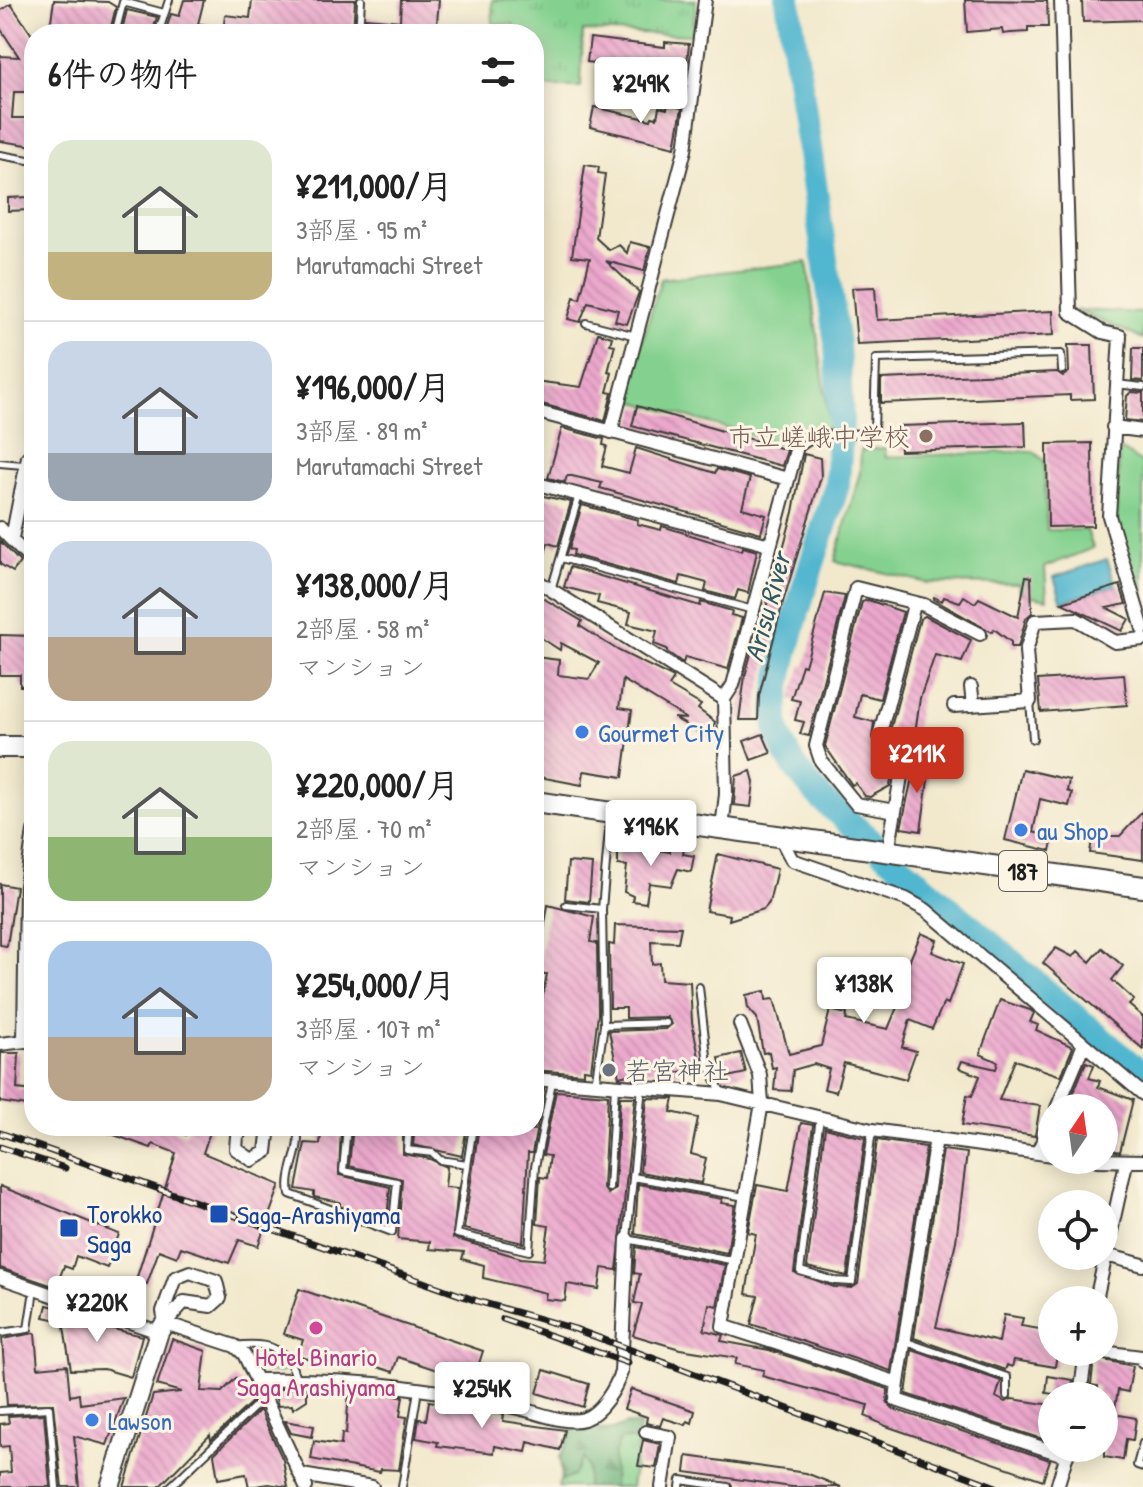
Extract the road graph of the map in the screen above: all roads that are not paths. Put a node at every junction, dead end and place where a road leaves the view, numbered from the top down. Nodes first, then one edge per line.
1 (169, 0) edge
2 (361, 0) edge
3 (705, 0) edge
4 (1061, 0) edge
5 (164, 13) junction
6 (118, 24) edge
7 (161, 24) edge
8 (360, 24) edge
9 (0, 155) edge
10 (24, 159) edge
11 (586, 323) dead end
12 (636, 336) junction
13 (1062, 370) dead end
14 (1116, 384) junction
15 (1143, 387) edge
16 (544, 414) edge
17 (1113, 427) junction
18 (1143, 431) edge
19 (611, 432) junction
20 (796, 450) joint
21 (0, 463) edge
22 (24, 463) edge
23 (788, 479) junction
24 (24, 485) edge
25 (544, 486) edge
26 (579, 495) junction
27 (0, 528) edge
28 (12, 538) junction
29 (770, 545) junction
30 (24, 553) edge
31 (561, 558) junction
32 (544, 585) edge
33 (551, 590) junction
34 (914, 605) junction
35 (753, 610) junction
36 (1142, 623) edge
37 (980, 634) dead end
38 (1143, 639) edge
39 (971, 687) dead end
40 (724, 699) junction
41 (1030, 701) junction
42 (973, 705) junction
43 (954, 706) dead end
44 (1033, 739) dead end
45 (0, 747) edge
46 (24, 747) edge
47 (544, 803) edge
48 (611, 811) junction
49 (895, 811) junction
50 (722, 828) junction
51 (779, 835) junction
52 (894, 849) junction
53 (1143, 887) edge
54 (566, 905) dead end
55 (602, 909) junction
56 (24, 920) edge
57 (699, 987) dead end
58 (666, 1023) dead end
59 (740, 1024) dead end
60 (604, 1025) junction
61 (17, 1040) edge
62 (1084, 1044) junction
63 (544, 1081) edge
64 (552, 1082) junction
65 (595, 1085) junction
66 (615, 1086) junction
67 (642, 1087) junction
68 (721, 1094) junction
69 (1063, 1094) edge
70 (1143, 1094) edge
71 (762, 1103) junction
72 (820, 1117) junction
73 (544, 1122) edge
74 (872, 1130) junction
75 (237, 1136) edge
76 (268, 1136) edge
77 (299, 1136) edge
78 (346, 1136) edge
79 (408, 1136) edge
80 (471, 1136) edge
81 (541, 1136) edge
82 (936, 1138) junction
83 (1038, 1152) edge
84 (1143, 1161) edge
85 (1118, 1162) edge
86 (1126, 1163) junction
87 (467, 1164) junction
88 (633, 1177) junction
89 (609, 1188) dead end
90 (745, 1197) junction
91 (1118, 1200) edge
92 (627, 1239) junction
93 (1118, 1258) edge
94 (735, 1261) junction
95 (1143, 1265) edge
96 (0, 1277) edge
97 (33, 1297) dead end
98 (162, 1327) junction
99 (0, 1333) edge
100 (904, 1341) junction
101 (235, 1346) junction
102 (1118, 1354) edge
103 (1142, 1357) edge
104 (296, 1379) junction
105 (256, 1380) junction
106 (898, 1383) junction
107 (418, 1390) junction
108 (1007, 1396) dead end
109 (265, 1397) junction
110 (0, 1409) edge
111 (646, 1432) dead end
112 (1038, 1443) edge
113 (1143, 1443) edge
114 (1065, 1462) edge
115 (1143, 1467) edge
116 (304, 1481) edge
117 (56, 1487) edge
118 (110, 1487) edge
119 (170, 1487) edge
120 (372, 1487) edge
121 (402, 1487) edge
122 (662, 1487) edge
123 (680, 1487) edge
124 (728, 1487) edge
125 (1057, 1487) edge

1 - 5 lane
2 - 8 lane
3 - 12 street
4 - 14 street
5 - 6 lane
5 - 7 lane
9 - 10 lane
11 - 12 lane
12 - 19 street
13 - 20 lane
14 - 15 lane
14 - 17 street
16 - 19 street
17 - 18 street
17 - 36 street
19 - 23 street
20 - 23 street
21 - 22 lane
23 - 29 street
24 - 28 street
25 - 26 street
26 - 29 street
26 - 31 lane
27 - 28 street
28 - 30 street
29 - 35 street
31 - 33 lane
31 - 35 lane
32 - 33 street
33 - 40 street
34 - 37 street
34 - 49 street
34 - 49 street
35 - 40 street
38 - 41 street
39 - 42 street
40 - 50 street
41 - 42 street
41 - 44 lane
42 - 43 street
45 - 46 main road
47 - 48 main road, 187
48 - 50 main road, 187
48 - 55 lane
49 - 52 street
50 - 51 main road, 187
51 - 52 main road, 187
51 - 62 street
52 - 53 main road, 187
54 - 55 lane
55 - 60 lane
56 - 61 street
57 - 68 lane
58 - 60 lane
59 - 71 street
60 - 65 lane
62 - 69 street
62 - 70 street
63 - 64 street
64 - 65 street
64 - 73 lane
65 - 66 street
66 - 67 street
66 - 89 lane
67 - 68 street
67 - 88 lane
68 - 71 street
71 - 72 street
71 - 90 street
72 - 74 street
72 - 74 lane
74 - 82 street
75 - 76 street
77 - 78 lane
79 - 87 lane
80 - 87 lane
81 - 87 lane
82 - 83 street
82 - 100 street
84 - 86 street
85 - 86 street
86 - 91 street
88 - 90 lane
88 - 92 lane
90 - 94 street
92 - 94 lane
92 - 107 street
93 - 95 street
94 - 106 street
96 - 98 street
97 - 99 lane
98 - 98 street
98 - 101 street
98 - 118 main road
100 - 106 street
100 - 108 lane
101 - 104 lane
101 - 105 street
102 - 103 street
104 - 105 street
104 - 107 street
105 - 109 street
106 - 112 street
107 - 121 lane
109 - 116 street
109 - 119 lane
110 - 117 lane
111 - 122 street
113 - 115 lane
114 - 125 street
116 - 120 street
123 - 124 lane

